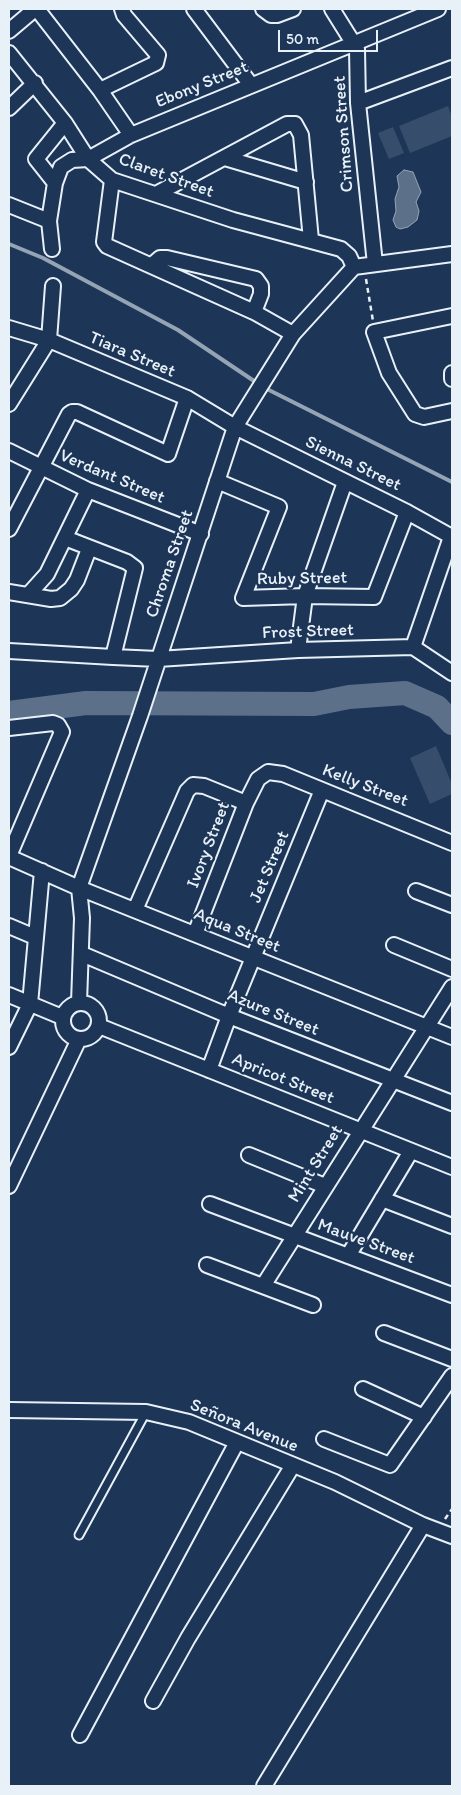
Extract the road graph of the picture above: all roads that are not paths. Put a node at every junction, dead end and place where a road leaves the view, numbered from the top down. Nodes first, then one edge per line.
1 (36, 9) edge
2 (122, 9) edge
3 (194, 9) edge
4 (263, 9) edge
5 (293, 9) edge
6 (332, 9) edge
7 (438, 9) edge
8 (9, 32) edge
9 (354, 44) junction
10 (9, 53) edge
11 (452, 68) edge
12 (35, 83) junction
13 (251, 85) junction
14 (100, 90) junction
15 (358, 103) junction
16 (9, 108) edge
17 (65, 123) junction
18 (131, 135) junction
19 (225, 158) junction
20 (88, 159) junction
21 (112, 180) junction
22 (306, 182) junction
23 (55, 183) junction
24 (158, 193) junction
25 (9, 205) edge
26 (49, 221) junction
27 (311, 240) junction
28 (52, 249) dead end
29 (452, 254) edge
30 (152, 265) junction
31 (364, 265) junction
32 (53, 286) dead end
33 (254, 312) junction
34 (452, 316) edge
35 (9, 328) edge
36 (293, 334) junction
37 (49, 340) junction
38 (452, 373) edge
39 (452, 379) edge
40 (10, 398) edge
41 (187, 398) junction
42 (452, 412) edge
43 (235, 427) junction
44 (9, 451) edge
45 (41, 467) junction
46 (217, 481) junction
47 (345, 482) junction
48 (88, 490) junction
49 (407, 512) junction
50 (9, 529) edge
51 (201, 534) junction
52 (452, 537) edge
53 (65, 538) junction
54 (89, 549) junction
55 (9, 592) edge
56 (29, 594) junction
57 (305, 596) junction
58 (413, 647) junction
59 (298, 650) junction
60 (9, 651) edge
61 (113, 657) junction
62 (158, 658) junction
63 (452, 673) edge
64 (9, 728) edge
65 (263, 774) joint
66 (322, 790) junction
67 (246, 803) junction
68 (452, 843) edge
69 (9, 856) edge
70 (42, 871) junction
71 (79, 888) junction
72 (416, 891) dead end
73 (452, 905) edge
74 (135, 910) junction
75 (9, 926) edge
76 (194, 934) junction
77 (35, 937) junction
78 (394, 945) dead end
79 (82, 954) junction
80 (252, 958) junction
81 (452, 969) edge
82 (452, 987) edge
83 (9, 995) edge
84 (79, 1002) junction
85 (30, 1004) junction
86 (229, 1016) junction
87 (62, 1017) junction
88 (99, 1026) junction
89 (427, 1027) junction
90 (452, 1037) edge
91 (79, 1039) junction
92 (9, 1047) edge
93 (209, 1070) junction
94 (392, 1080) junction
95 (452, 1103) edge
96 (360, 1130) junction
97 (411, 1151) junction
98 (250, 1155) dead end
99 (452, 1167) edge
100 (9, 1186) edge
101 (325, 1186) junction
102 (382, 1198) junction
103 (210, 1204) dead end
104 (452, 1226) edge
105 (294, 1236) junction
106 (348, 1256) junction
107 (207, 1265) dead end
108 (263, 1286) junction
109 (452, 1295) edge
110 (313, 1305) dead end
111 (384, 1333) dead end
112 (452, 1359) edge
113 (452, 1376) edge
114 (363, 1389) dead end
115 (146, 1412) junction
116 (11, 1414) edge
117 (424, 1417) junction
118 (324, 1439) dead end
119 (237, 1442) junction
120 (293, 1465) junction
121 (423, 1525) junction
122 (79, 1535) dead end
123 (452, 1536) edge
124 (153, 1701) dead end
125 (80, 1734) dead end
126 (264, 1786) edge

1 - 8 street
1 - 14 street
2 - 14 street
3 - 13 street
4 - 5 street
6 - 9 street, Crimson Street
7 - 9 street, Ebony Street
9 - 13 street, Ebony Street
9 - 15 street, Crimson Street
10 - 12 street, Claret Street
11 - 15 street
12 - 16 street
12 - 17 street, Claret Street
13 - 18 street, Ebony Street
14 - 18 street
15 - 31 street, Crimson Street
17 - 20 street, Claret Street
17 - 23 street
18 - 20 street, Ebony Street
19 - 22 street
19 - 22 street
19 - 24 street
20 - 21 street, Claret Street
20 - 23 street, Ebony Street
21 - 24 street, Claret Street
21 - 30 street
22 - 27 street
23 - 26 street, Ebony Street
24 - 27 street, Claret Street
25 - 26 street
26 - 28 street, Ebony Street
27 - 31 street, Claret Street
29 - 31 street
30 - 33 street
30 - 33 street
31 - 36 street, Chroma Street
32 - 37 street
33 - 36 street
34 - 42 street
35 - 37 street, Tiara Street
36 - 43 street, Chroma Street
37 - 40 street
37 - 41 street, Tiara Street
38 - 39 street
41 - 43 street, Tiara Street
41 - 45 street
43 - 46 street, Chroma Street
43 - 47 street, Sienna Street
44 - 45 street, Verdant Street
45 - 48 street, Verdant Street
45 - 50 street
46 - 51 street, Chroma Street
46 - 57 street, Ruby Street
47 - 49 street, Sienna Street
47 - 57 street
48 - 51 street, Verdant Street
48 - 53 street
49 - 52 street, Sienna Street
49 - 57 street, Ruby Street
51 - 62 street, Chroma Street
52 - 58 street
53 - 54 street
53 - 56 street
54 - 56 street
54 - 61 street
55 - 56 street
57 - 59 street
58 - 59 street, Frost Street
58 - 63 street
59 - 62 street, Frost Street
60 - 61 street, Frost Street
61 - 62 street, Frost Street
62 - 71 street, Chroma Street
64 - 69 street
65 - 66 street, Kelly Street
65 - 67 street, Ivory Street
66 - 68 street, Kelly Street
66 - 80 street, Jet Street
67 - 74 street
67 - 76 street, Ivory Street
69 - 70 street, Aqua Street
70 - 71 street, Aqua Street
70 - 77 street
71 - 74 street, Aqua Street
71 - 79 street, Chroma Street
72 - 73 street
74 - 76 street, Aqua Street
75 - 77 street
76 - 80 street, Aqua Street
77 - 85 street
78 - 81 street
79 - 84 street, Chroma Street
79 - 86 street, Azure Street
80 - 86 street, Jet Street
80 - 89 street, Aqua Street
82 - 89 street, Mint Street
83 - 85 street
84 - 87 street
84 - 88 street
85 - 87 street
85 - 92 street
86 - 93 street, Jet Street
86 - 94 street, Azure Street
87 - 91 street
88 - 91 street
88 - 93 street, Apricot Street
89 - 90 street, Aqua Street
89 - 94 street, Mint Street
91 - 100 street
93 - 96 street, Apricot Street
94 - 95 street, Azure Street
94 - 96 street, Mint Street
96 - 97 street, Apricot Street
96 - 101 street, Mint Street
97 - 99 street, Apricot Street
97 - 102 street
98 - 101 street
101 - 105 street, Mint Street
102 - 104 street
102 - 106 street
103 - 105 street, Mauve Street
105 - 106 street, Mauve Street
105 - 108 street, Mint Street
106 - 109 street, Mauve Street
107 - 108 street
108 - 110 street
111 - 112 street
113 - 117 street
114 - 117 street
115 - 116 street, Señora Avenue
115 - 119 street, Señora Avenue
115 - 122 lane
117 - 118 street
119 - 120 street, Señora Avenue
119 - 125 street
120 - 121 street, Señora Avenue
120 - 124 street
121 - 123 street, Señora Avenue
121 - 126 street

